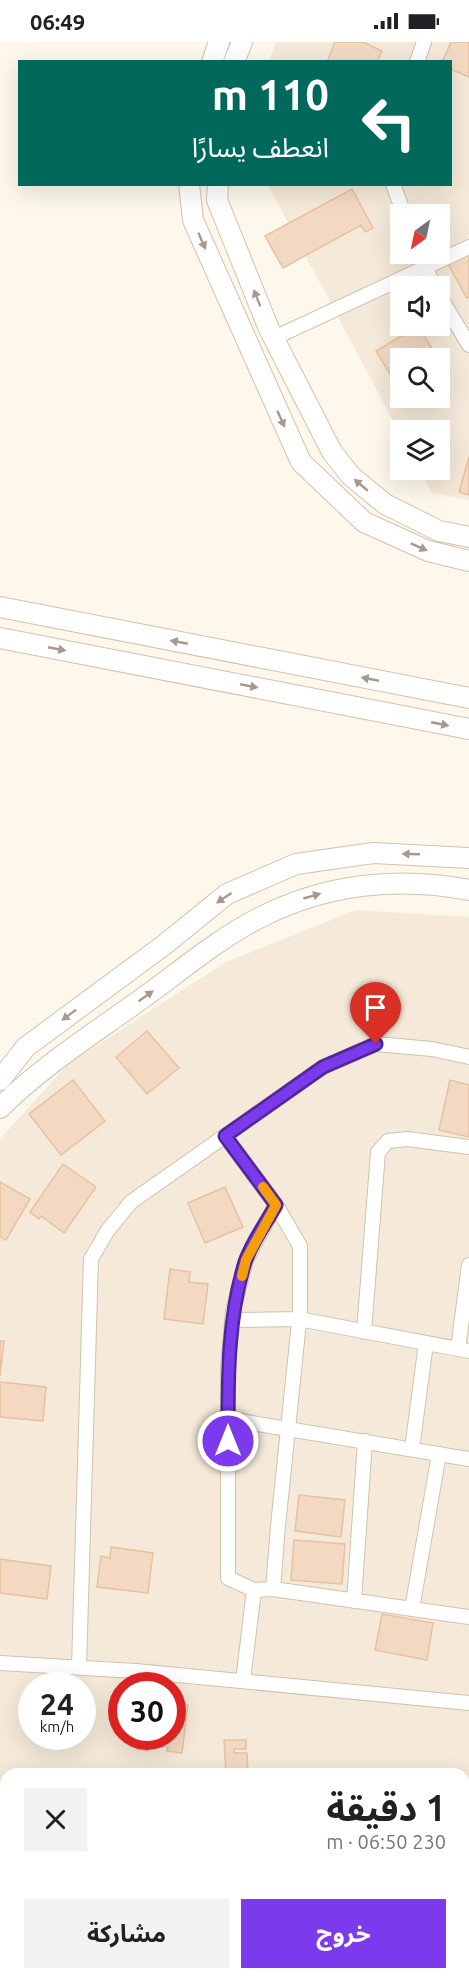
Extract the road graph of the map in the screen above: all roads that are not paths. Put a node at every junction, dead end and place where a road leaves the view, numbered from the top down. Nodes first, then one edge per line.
1 (219, 42) edge
2 (242, 42) edge
3 (424, 42) edge
4 (213, 60) edge
5 (235, 60) edge
6 (418, 60) edge
7 (189, 186) edge
8 (218, 186) edge
9 (394, 186) edge
10 (400, 204) edge
11 (469, 247) edge
12 (423, 264) edge
13 (424, 268) junction
14 (428, 276) edge
15 (450, 314) edge
16 (274, 338) junction
17 (469, 345) edge
18 (469, 537) edge
19 (469, 561) edge
20 (0, 608) edge
21 (0, 638) edge
22 (469, 698) edge
23 (469, 729) edge
24 (469, 858) edge
25 (469, 890) edge
26 (469, 1057) edge
27 (0, 1080) edge
28 (0, 1108) edge
29 (225, 1136) junction
30 (469, 1147) edge
31 (276, 1205) junction
32 (469, 1265) edge
33 (299, 1319) junction
34 (232, 1320) junction
35 (364, 1332) junction
36 (426, 1343) junction
37 (463, 1350) edge
38 (228, 1419) junction
39 (288, 1429) junction
40 (365, 1442) junction
41 (412, 1449) junction
42 (439, 1454) junction
43 (469, 1459) edge
44 (273, 1589) junction
45 (254, 1590) junction
46 (354, 1601) junction
47 (412, 1609) junction
48 (469, 1617) edge
49 (0, 1663) edge
50 (79, 1667) junction
51 (243, 1681) junction
52 (469, 1703) edge

1 - 4 street
2 - 5 street
3 - 6 street
7 -> 19 street
16 -> 8 street
9 - 10 street
11 - 13 street
12 - 13 street
13 - 14 street
13 - 16 street
15 - 17 street
18 -> 16 street
22 -> 20 street
21 -> 23 street
24 -> 27 street
28 -> 25 street
26 - 29 street
29 - 31 street
29 - 50 street
30 - 35 street
31 - 33 street
31 - 34 street
32 - 37 street
33 - 34 street
33 - 35 street
33 - 39 street
34 - 38 street
35 - 36 street
36 - 37 street
36 - 41 street
38 - 39 street
38 - 45 street
39 - 40 street
39 - 44 street
40 - 41 street
40 - 46 street
41 - 42 street
42 - 43 street
42 - 47 street
44 - 45 street
44 - 46 street
45 - 51 street
46 - 47 street
47 - 48 street
49 - 50 street
50 - 51 street
51 - 52 street

